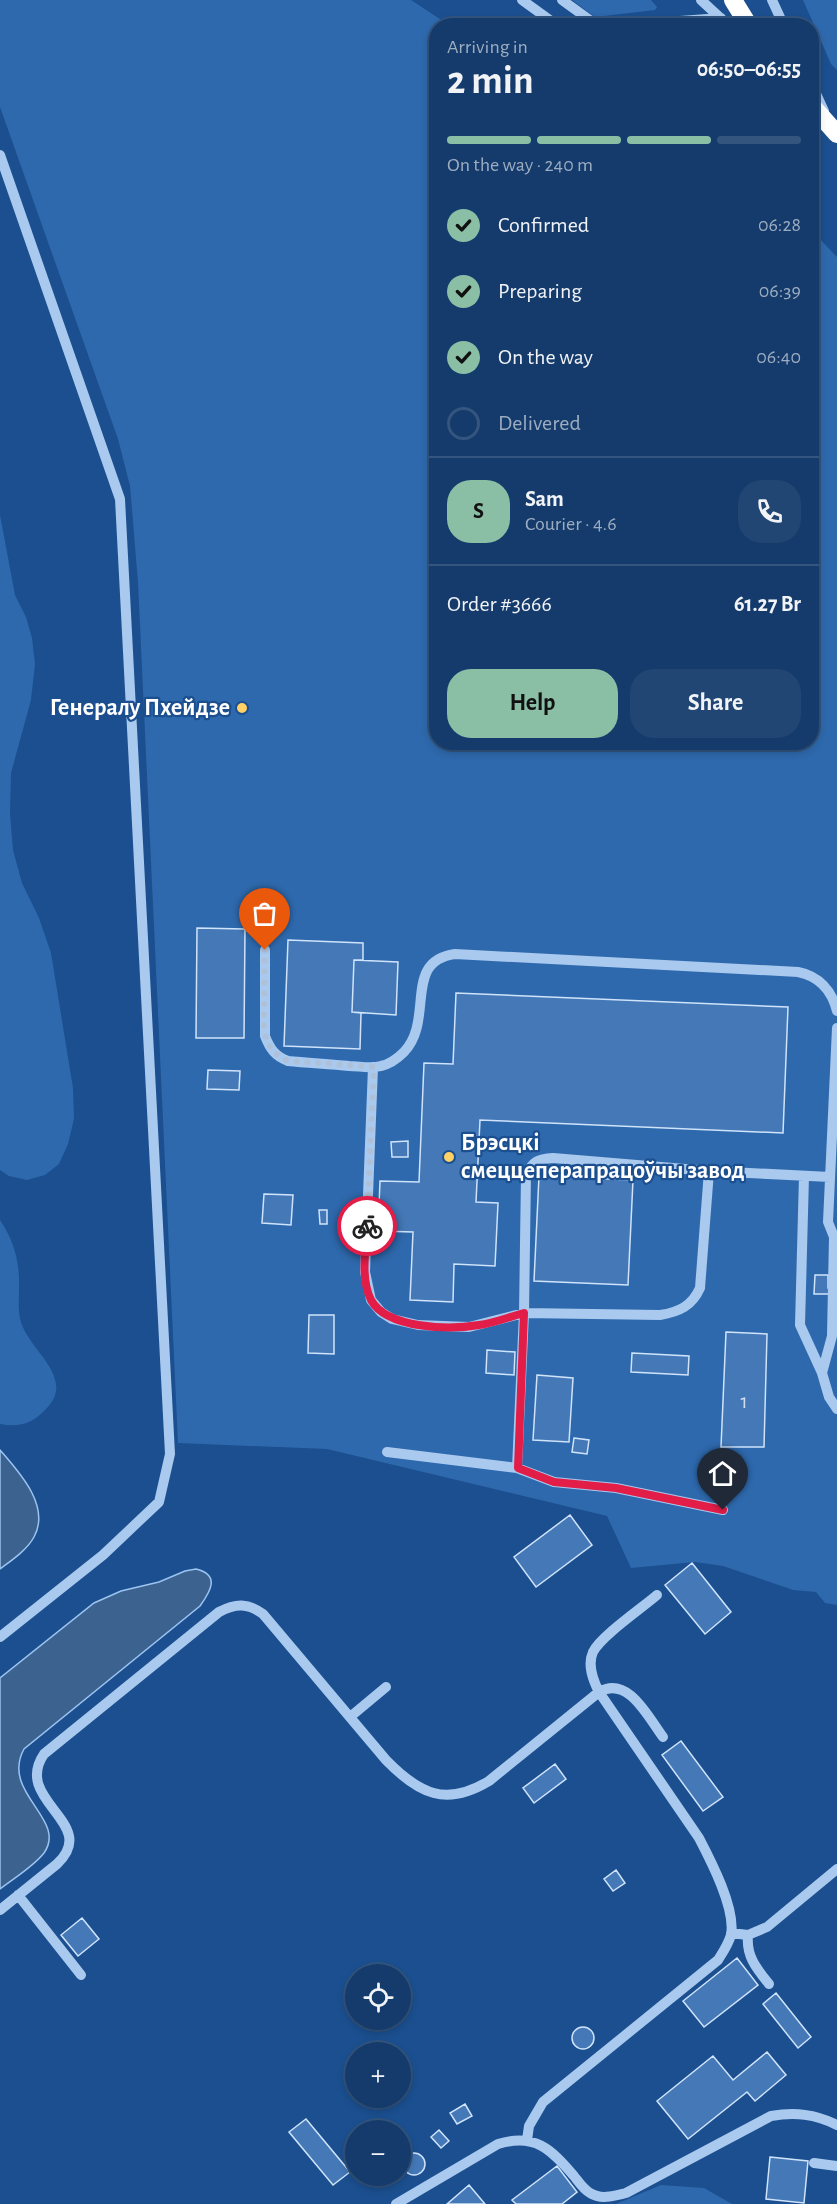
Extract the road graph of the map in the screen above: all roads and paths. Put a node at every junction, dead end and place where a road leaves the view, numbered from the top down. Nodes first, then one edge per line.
1 (522, 0) edge
2 (562, 0) edge
3 (701, 0) edge
4 (710, 0) edge
5 (733, 0) edge
6 (740, 0) edge
7 (772, 0) edge
8 (547, 18) edge
9 (587, 18) edge
10 (721, 18) edge
11 (727, 18) edge
12 (746, 18) edge
13 (748, 18) edge
14 (780, 18) edge
15 (819, 99) edge
16 (819, 114) edge
17 (835, 132) edge
18 (0, 155) edge
19 (265, 950) dead end
20 (837, 1011) edge
21 (837, 1028) edge
22 (374, 1067) junction
23 (709, 1171) junction
24 (804, 1176) junction
25 (830, 1177) junction
26 (524, 1313) junction
27 (822, 1373) junction
28 (837, 1409) edge
29 (387, 1452) dead end
30 (518, 1468) junction
31 (723, 1510) dead end
32 (657, 1595) dead end
33 (0, 1637) edge
34 (387, 1687) dead end
35 (599, 1692) junction
36 (350, 1718) junction
37 (663, 1737) dead end
38 (837, 1869) edge
39 (18, 1896) junction
40 (0, 1910) edge
41 (731, 1933) junction
42 (748, 1935) junction
43 (81, 1976) dead end
44 (769, 1984) dead end
45 (837, 2125) edge
46 (527, 2140) junction
47 (814, 2163) dead end
48 (837, 2166) edge
49 (396, 2204) edge

1 - 8 lane
2 - 9 lane
3 - 10 lane
4 - 11 lane
5 - 12 highway
6 - 13 lane
7 - 14 lane
15 - 17 lane
16 - 17 highway
18 - 33 lane
19 - 22 lane
20 - 22 lane
21 - 25 lane
22 - 26 lane
23 - 24 lane
23 - 26 lane
23 - 26 lane
24 - 25 lane
24 - 27 lane
25 - 27 lane
26 - 30 lane
27 - 28 lane
29 - 30 lane
30 - 31 lane
32 - 35 lane
34 - 36 lane
35 - 36 lane
35 - 37 lane
35 - 41 lane
36 - 39 lane
38 - 42 lane
39 - 40 lane
39 - 43 lane
41 - 42 lane
41 - 46 lane
42 - 44 lane
45 - 46 lane
46 - 49 lane
47 - 48 lane

